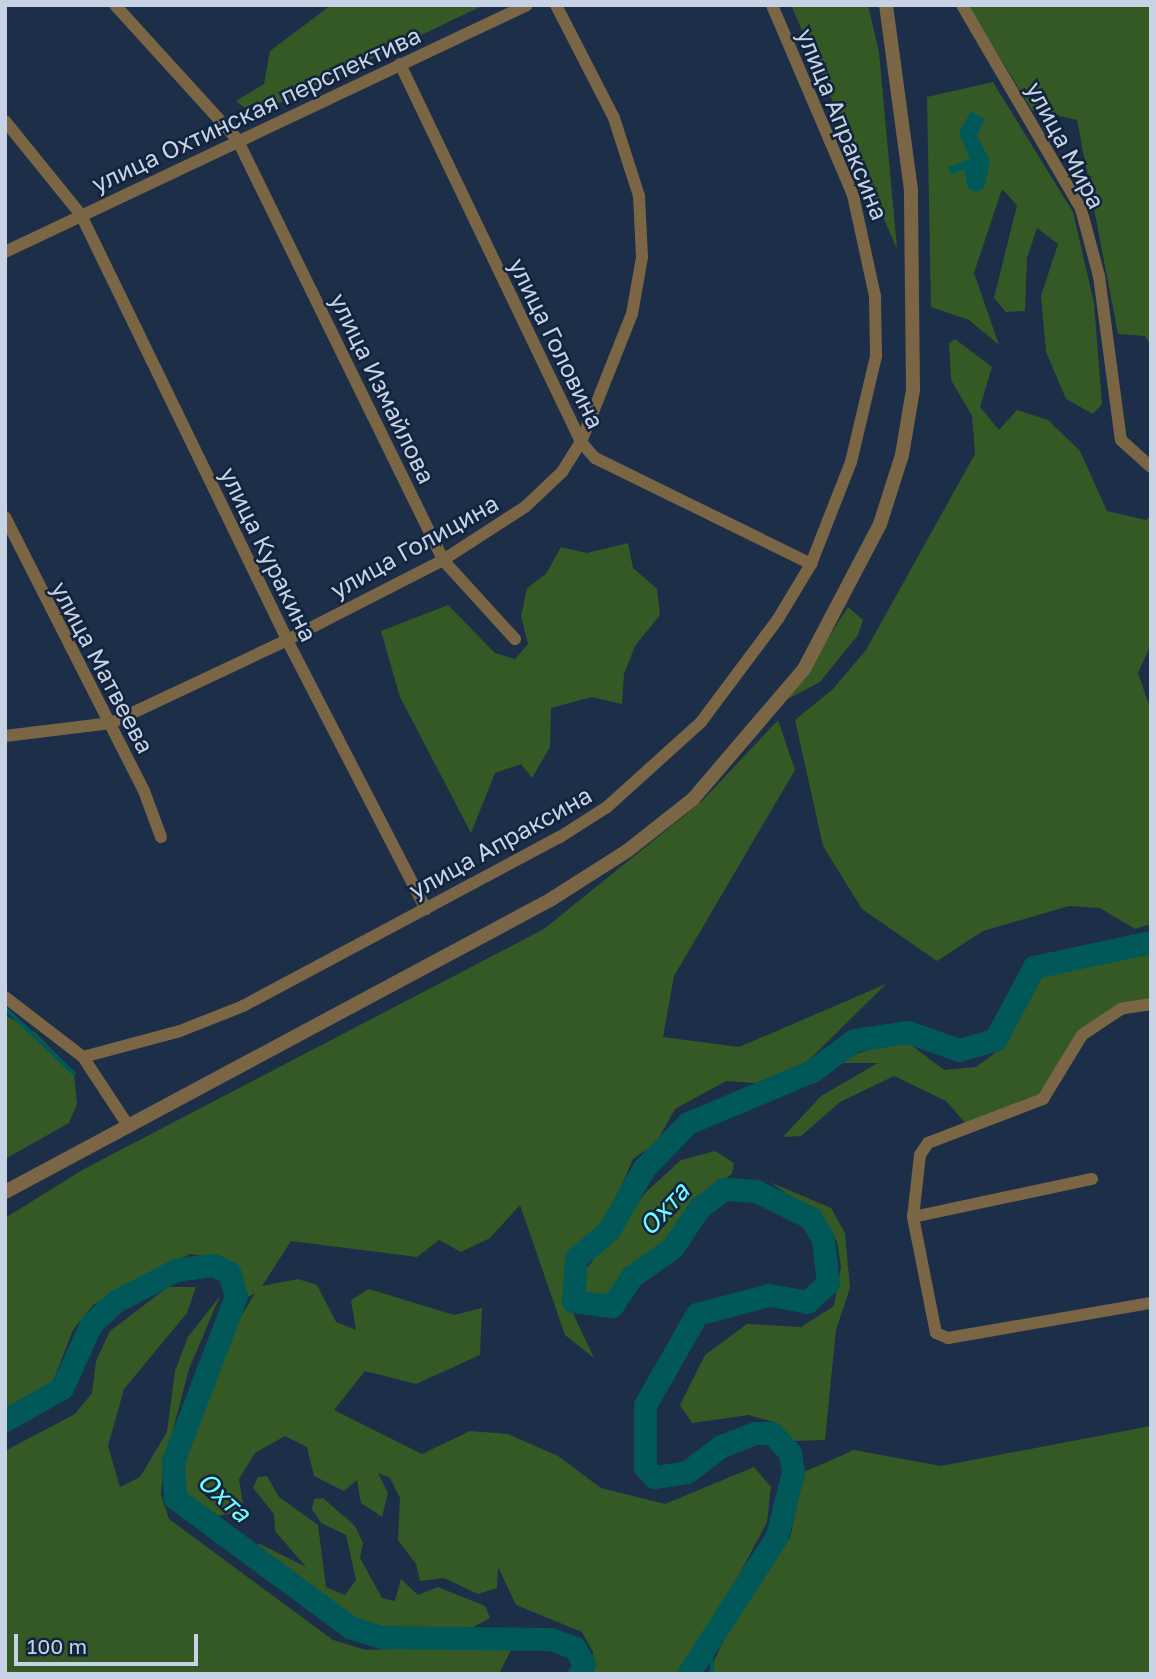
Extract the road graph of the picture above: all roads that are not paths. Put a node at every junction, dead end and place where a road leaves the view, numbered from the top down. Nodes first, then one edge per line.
1 (115, 5) edge
2 (527, 5) edge
3 (556, 5) edge
4 (772, 5) edge
5 (886, 5) edge
6 (962, 5) edge
7 (400, 64) junction
8 (5, 121) edge
9 (237, 139) junction
10 (81, 215) junction
11 (5, 252) edge
12 (581, 442) junction
13 (1151, 467) edge
14 (5, 517) edge
15 (443, 560) junction
16 (811, 564) junction
17 (515, 639) dead end
18 (287, 640) junction
19 (111, 723) junction
20 (5, 736) edge
21 (161, 837) dead end
22 (426, 909) junction
23 (5, 997) edge
24 (1151, 1004) edge
25 (83, 1057) junction
26 (127, 1124) junction
27 (1092, 1179) dead end
28 (5, 1192) edge
29 (913, 1217) junction
30 (1151, 1303) edge

1 - 9 street, улица Измайлова
2 - 7 street, улица Охтинская перспектива
3 - 12 street, улица Голицина
4 - 16 street, улица Апраксина
5 - 26 street
6 - 13 street, улица Мира
7 - 9 street, улица Охтинская перспектива
7 - 12 street, улица Головина
8 - 10 street, улица Куракина
9 - 10 street, улица Охтинская перспектива
9 - 15 street, улица Измайлова
10 - 11 street, улица Охтинская перспектива
10 - 18 street, улица Куракина
12 - 15 street, улица Голицина
12 - 16 street, улица Головина
14 - 19 street, улица Матвеева
15 - 17 street, улица Измайлова
15 - 18 street, улица Голицина
16 - 22 street, улица Апраксина
18 - 19 street, улица Голицина
18 - 22 street, улица Куракина
19 - 20 street, улица Голицина
19 - 21 street, улица Матвеева
22 - 25 street, улица Апраксина
23 - 25 street
24 - 29 street
25 - 26 street
26 - 28 street
27 - 29 street
29 - 30 street

